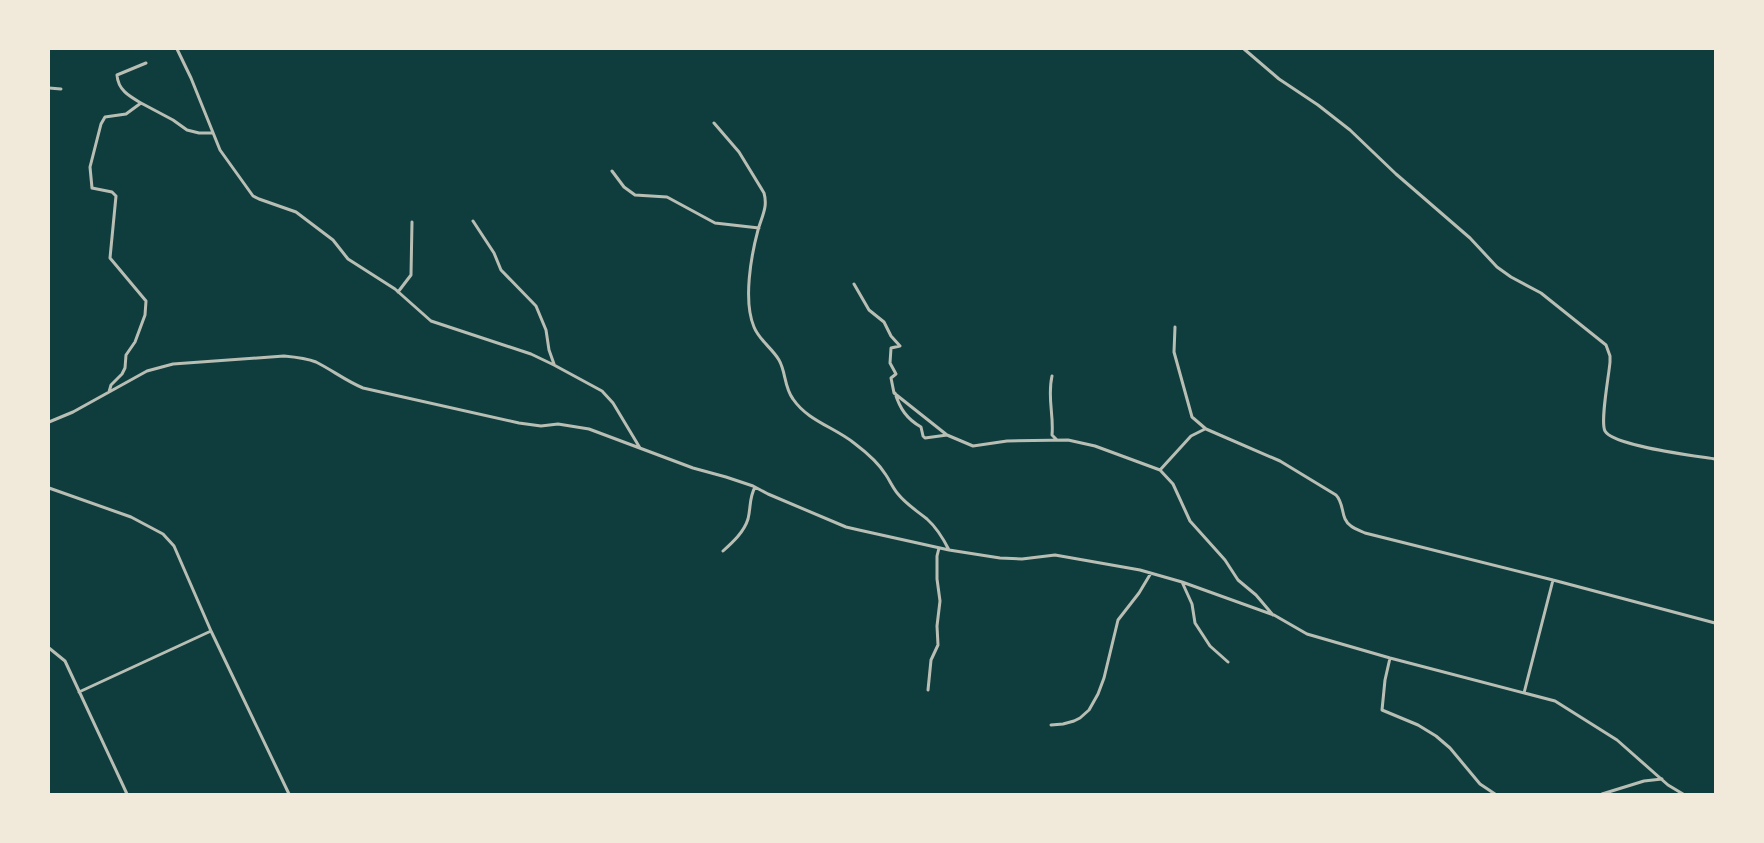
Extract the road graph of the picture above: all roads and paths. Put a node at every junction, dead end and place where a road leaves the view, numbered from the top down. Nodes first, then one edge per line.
1 (177, 49) edge
2 (1244, 49) edge
3 (146, 63) dead end
4 (49, 88) edge
5 (61, 89) dead end
6 (140, 103) junction
7 (714, 123) dead end
8 (212, 133) junction
9 (612, 172) dead end
10 (473, 221) dead end
11 (412, 222) dead end
12 (759, 228) junction
13 (854, 284) dead end
14 (398, 292) junction
15 (1175, 327) dead end
16 (554, 365) junction
17 (1052, 376) dead end
18 (109, 392) junction
19 (894, 393) junction
20 (49, 422) edge
21 (1206, 428) junction
22 (947, 435) junction
23 (1056, 440) junction
24 (641, 449) junction
25 (1715, 459) edge
26 (1160, 470) junction
27 (756, 487) junction
28 (49, 488) edge
29 (939, 548) junction
30 (949, 550) junction
31 (723, 551) dead end
32 (1151, 572) junction
33 (1552, 580) junction
34 (1182, 582) junction
35 (1274, 615) junction
36 (1715, 623) edge
37 (211, 631) junction
38 (49, 648) edge
39 (1390, 658) junction
40 (1228, 662) dead end
41 (928, 690) dead end
42 (79, 692) junction
43 (1524, 693) junction
44 (1051, 725) dead end
45 (1662, 779) junction
46 (127, 794) edge
47 (289, 794) edge
48 (1495, 794) edge
49 (1602, 794) edge
50 (1683, 794) edge

1 - 8 street
2 - 25 street
3 - 6 street
4 - 5 street
6 - 8 street
6 - 18 street
7 - 12 street
8 - 14 street
9 - 12 street
10 - 16 street
11 - 14 street
12 - 30 street
13 - 19 street
14 - 16 street
15 - 21 street
16 - 24 street
17 - 23 street
18 - 20 street
18 - 24 street
19 - 22 street
19 - 22 street
21 - 26 street
21 - 33 street
22 - 23 street
23 - 26 street
24 - 27 street
26 - 35 street
27 - 29 street
27 - 31 street
28 - 37 street
29 - 30 street
29 - 41 street
30 - 32 street
32 - 34 street
32 - 44 street
33 - 36 street
33 - 43 street
34 - 35 street
34 - 40 street
35 - 39 street
37 - 42 street
37 - 47 street
38 - 42 street
39 - 43 street
39 - 48 street
42 - 46 street
43 - 45 street
45 - 49 street
45 - 50 street

